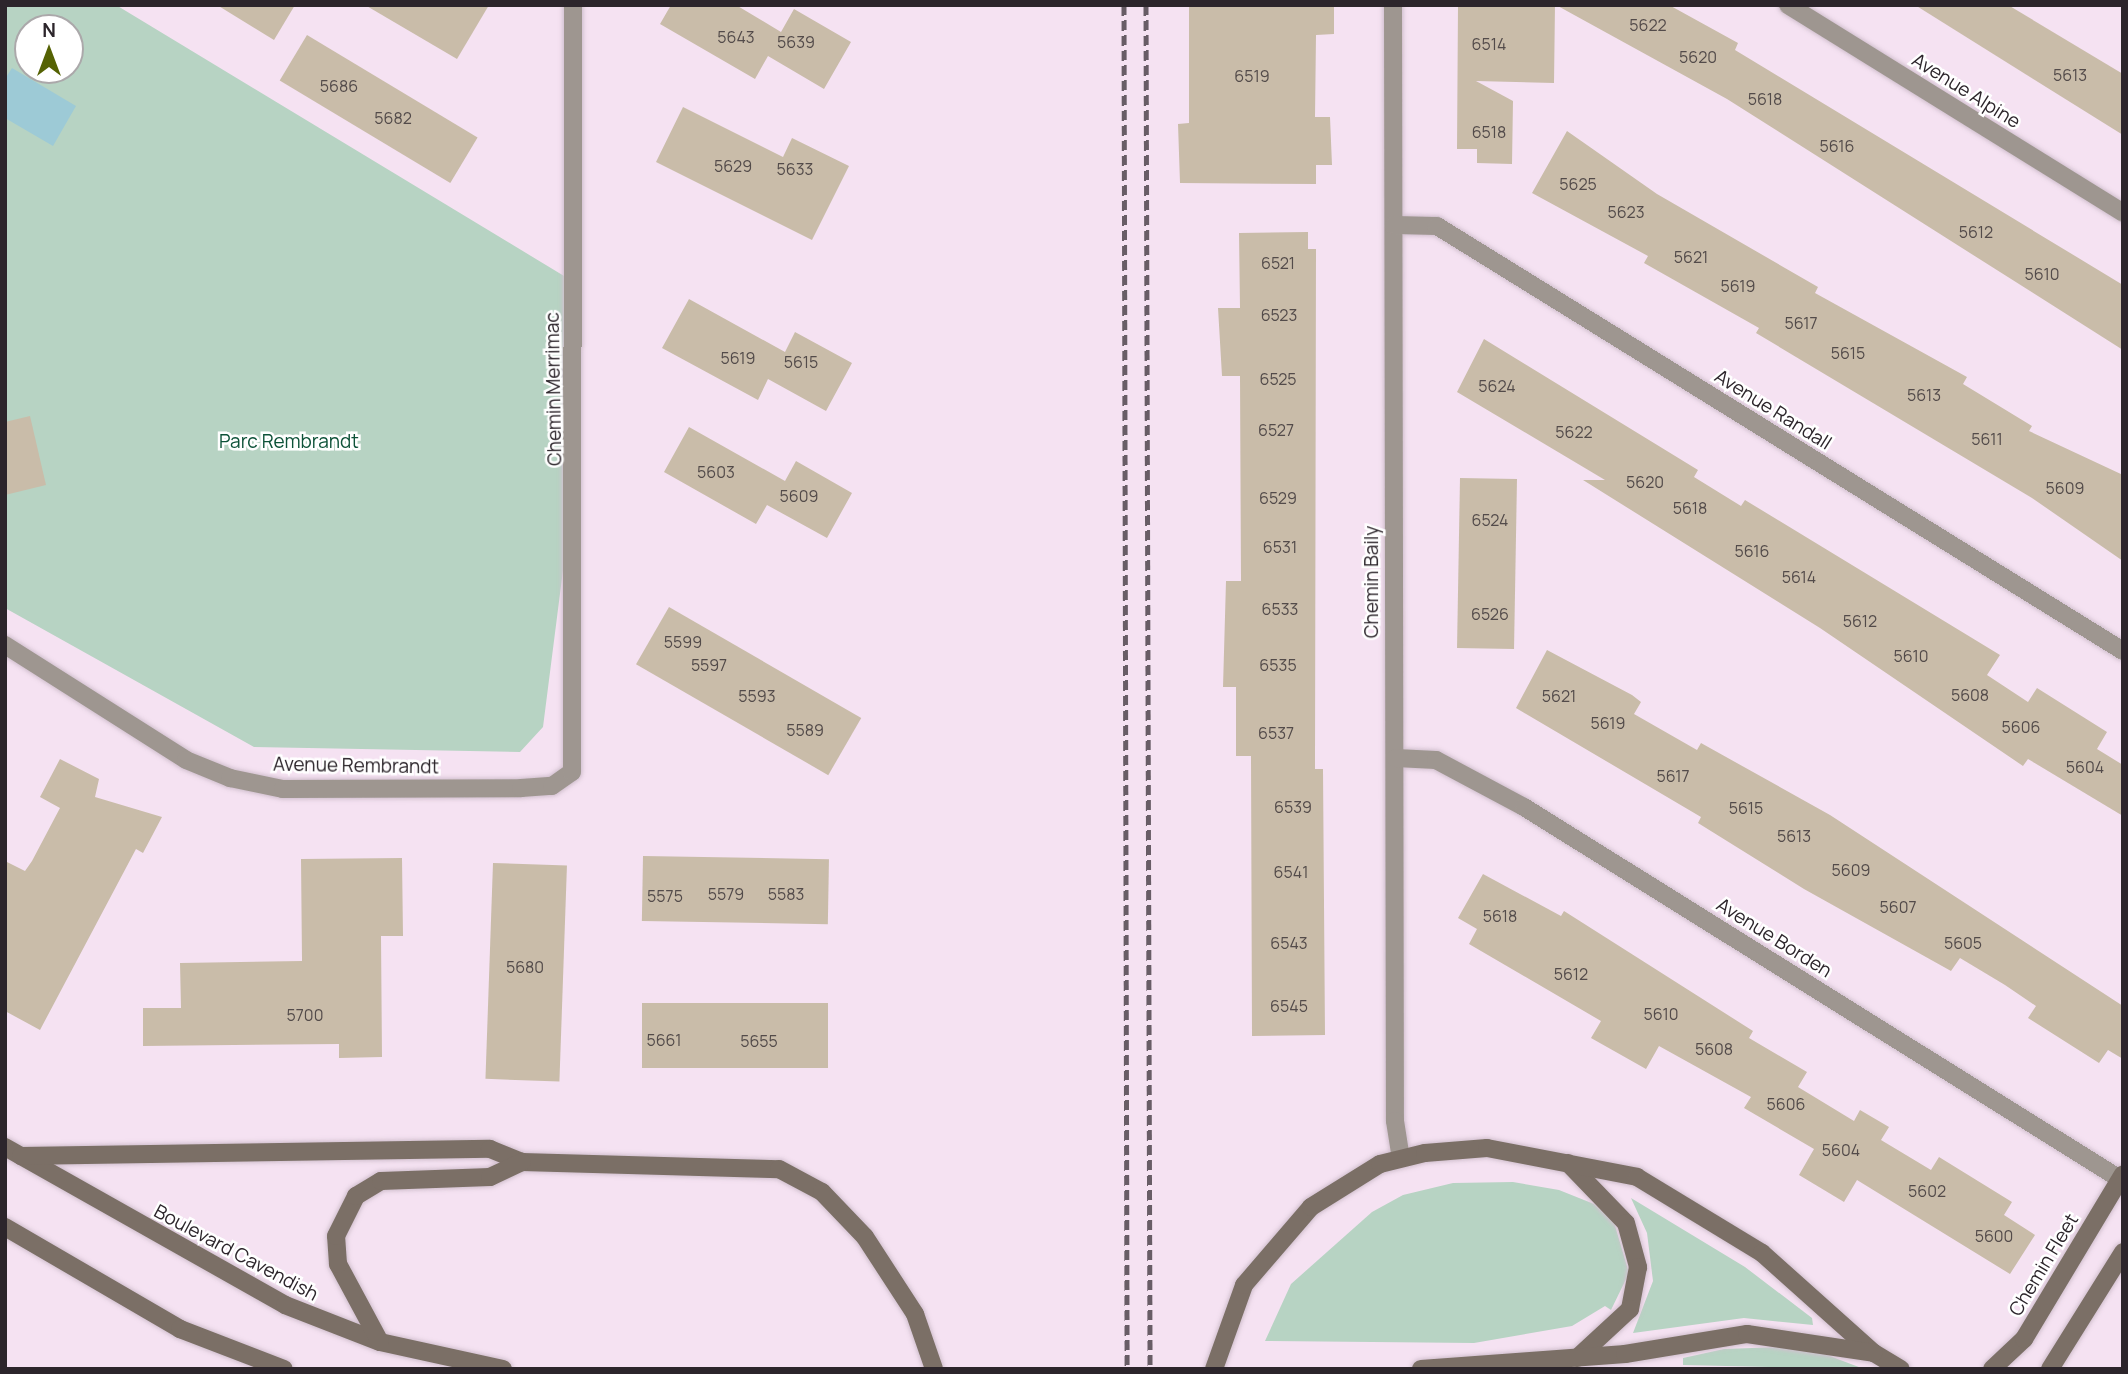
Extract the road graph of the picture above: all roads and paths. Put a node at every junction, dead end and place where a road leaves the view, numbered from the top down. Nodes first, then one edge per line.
1 (573, 5) edge
2 (1393, 5) edge
3 (1788, 5) edge
4 (2123, 213) edge
5 (1394, 225) junction
6 (5, 645) edge
7 (2123, 651) edge
8 (1396, 758) junction
9 (572, 772) joint
10 (13, 1151) edge
11 (1401, 1158) junction
12 (522, 1162) junction
13 (1568, 1163) junction
14 (2121, 1176) edge
15 (5, 1227) edge
16 (2123, 1252) edge
17 (380, 1342) junction
18 (1874, 1353) junction
19 (1577, 1358) junction
20 (248, 1364) edge
21 (284, 1369) edge
22 (503, 1369) edge
23 (934, 1369) edge
24 (1214, 1369) edge
25 (1421, 1369) edge
26 (1901, 1369) edge
27 (1992, 1369) edge
28 (2050, 1369) edge

1 - 9 street, Chemin Merrimac
2 - 5 street, Chemin Baily
3 - 4 street, Avenue Alpine
5 - 7 street, Avenue Randall
5 - 8 street, Chemin Baily
6 - 9 street, Avenue Rembrandt
8 - 11 street, Chemin Baily
8 - 14 street, Avenue Borden
10 - 12 main road
10 - 17 main road, Boulevard Cavendish
11 - 13 main road
11 - 24 main road
12 - 17 main road
12 - 23 main road
13 - 18 main road
13 - 19 main road
14 - 27 main road, Chemin Fleet
15 - 20 main road
16 - 28 main road
17 - 22 main road, Boulevard Cavendish
18 - 19 main road
18 - 26 main road
19 - 25 main road
20 - 21 main road

